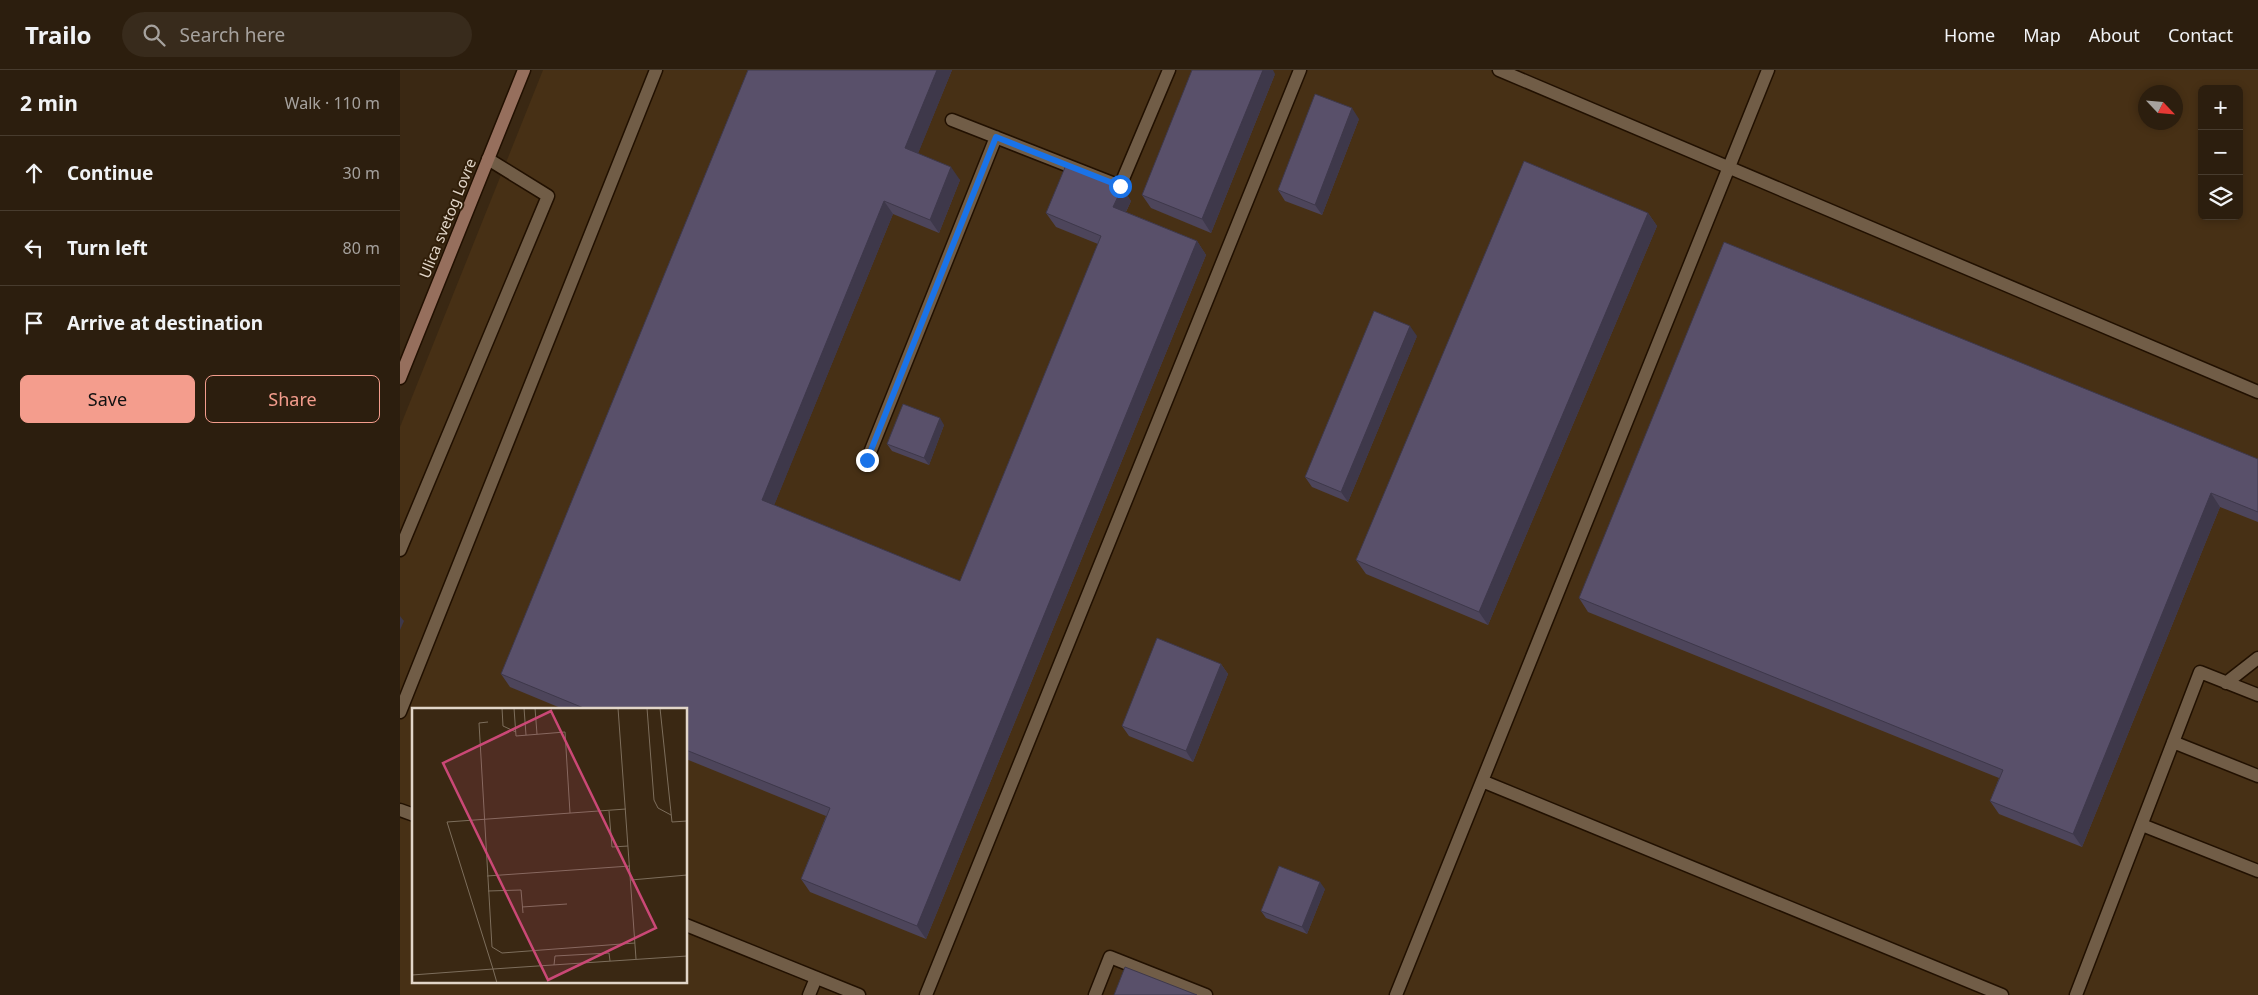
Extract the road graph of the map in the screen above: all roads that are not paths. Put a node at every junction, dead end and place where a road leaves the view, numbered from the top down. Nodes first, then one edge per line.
1 (524, 70) edge
2 (656, 70) edge
3 (1169, 70) edge
4 (1300, 70) edge
5 (1498, 70) edge
6 (1768, 70) edge
7 (952, 120) dead end
8 (996, 137) junction
9 (488, 159) junction
10 (1728, 168) junction
11 (400, 378) edge
12 (2258, 392) edge
13 (867, 460) dead end
14 (400, 550) edge
15 (2258, 658) edge
16 (2226, 683) junction
17 (2258, 695) edge
18 (400, 712) edge
19 (2174, 742) junction
20 (2258, 776) edge
21 (1482, 781) junction
22 (400, 810) edge
23 (412, 814) edge
24 (2142, 825) junction
25 (2258, 871) edge
26 (688, 926) edge
27 (816, 978) junction
28 (809, 995) edge
29 (859, 995) edge
30 (926, 995) edge
31 (1095, 995) edge
32 (1206, 995) edge
33 (1396, 995) edge
34 (2002, 995) edge
35 (2076, 995) edge

1 - 9 main road, Ulica svetog Lovre
2 - 18 lane
3 - 8 lane
4 - 30 lane
5 - 10 lane
6 - 10 lane
7 - 8 lane
8 - 13 lane
9 - 11 main road, Ulica svetog Lovre
9 - 14 lane
10 - 12 lane
10 - 21 lane
15 - 16 lane
16 - 17 lane
16 - 19 lane
19 - 20 lane
19 - 24 lane
21 - 33 lane
21 - 34 lane
22 - 23 lane
24 - 25 lane
24 - 35 lane
26 - 27 lane
27 - 28 lane
27 - 29 lane
31 - 32 lane

